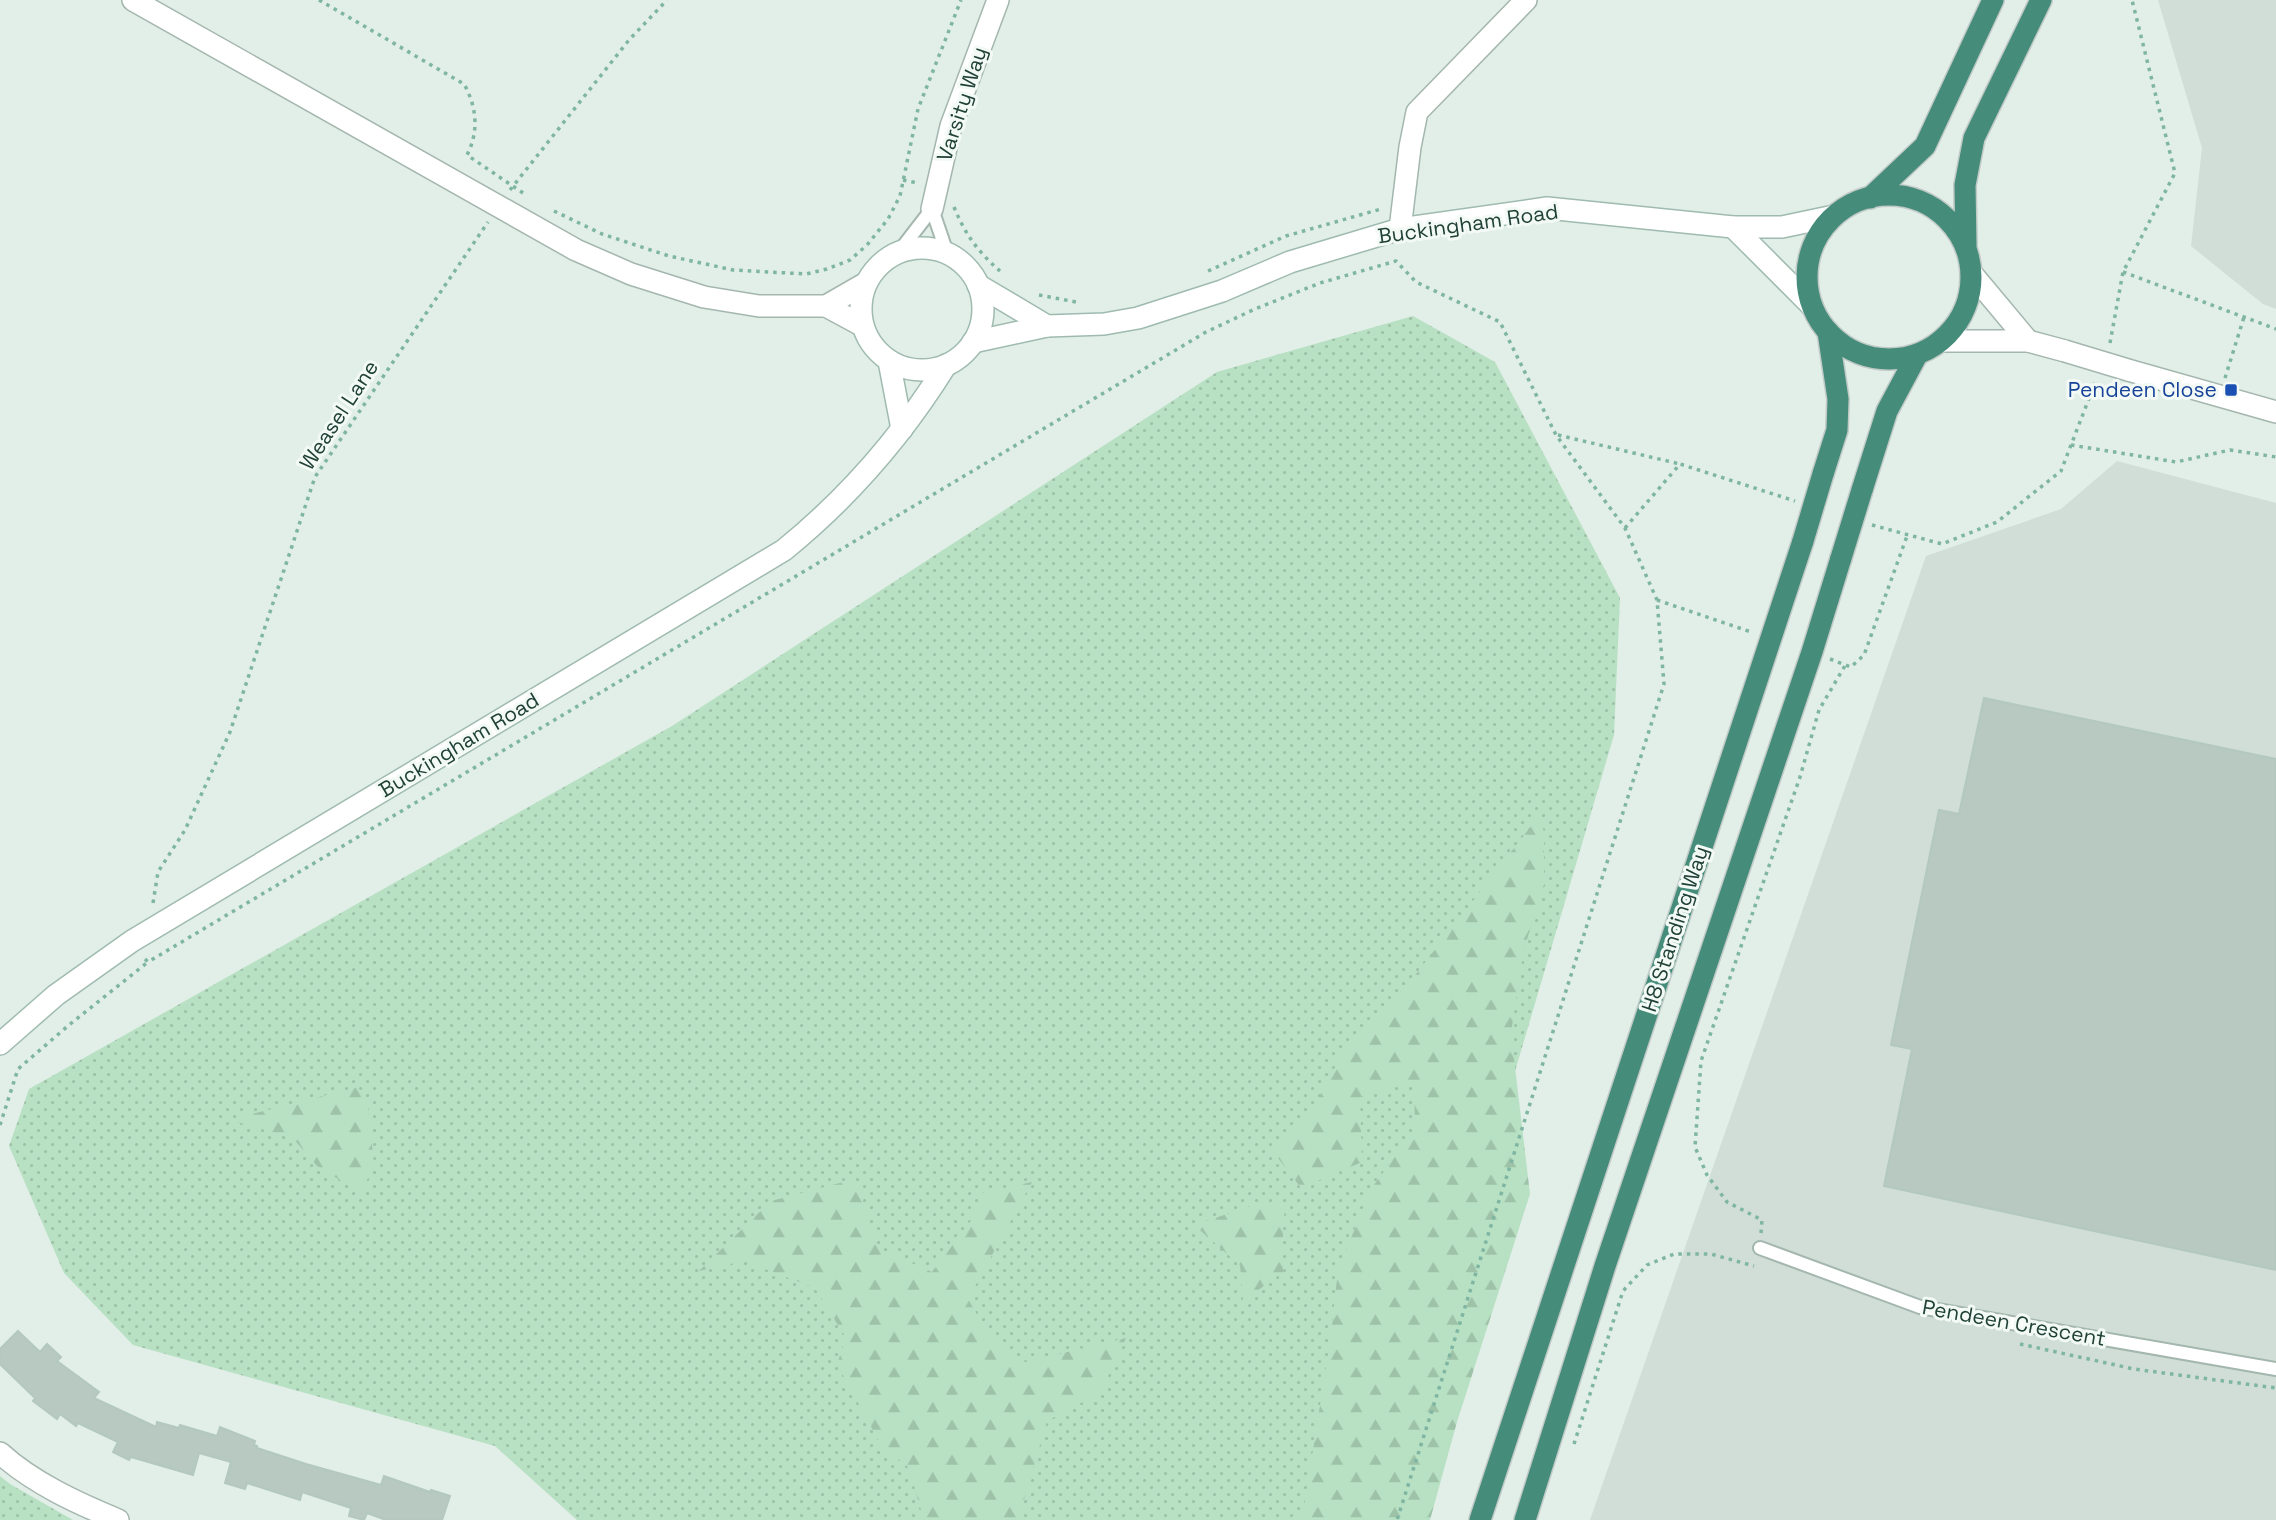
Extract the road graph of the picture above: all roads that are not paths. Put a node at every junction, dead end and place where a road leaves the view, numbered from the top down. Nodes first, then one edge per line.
1 (133, 0) edge
2 (998, 0) edge
3 (1525, 0) edge
4 (1993, 0) edge
5 (2041, 0) edge
6 (1870, 198) junction
7 (932, 209) junction
8 (1834, 216) junction
9 (1733, 227) junction
10 (1400, 229) junction
11 (1966, 248) junction
12 (898, 253) junction
13 (947, 253) junction
14 (1972, 274) junction
15 (866, 283) junction
16 (978, 285) junction
17 (827, 306) junction
18 (1812, 306) junction
19 (863, 326) junction
20 (1047, 326) junction
21 (1828, 332) junction
22 (1942, 341) junction
23 (2028, 341) junction
24 (973, 342) junction
25 (1917, 355) junction
26 (889, 361) junction
27 (946, 365) junction
28 (2276, 412) edge
29 (902, 429) junction
30 (0, 1044) edge
31 (1760, 1248) road end
32 (2276, 1369) edge
33 (0, 1452) edge
34 (118, 1520) edge
35 (1479, 1520) edge
36 (1525, 1520) edge

1 - 17 main road
2 - 7 main road, Varsity Way
3 - 10 main road
4 - 6 highway
5 - 11 highway
6 - 8 highway
6 - 11 highway
7 - 12 lane
7 - 13 lane
8 - 9 main road, Buckingham Road
8 - 18 highway
9 - 10 main road, Buckingham Road
9 - 18 main road
10 - 20 main road, Buckingham Road
11 - 14 highway
12 - 13 main road
12 - 15 main road
13 - 16 main road
14 - 22 highway
14 - 23 main road
15 - 17 main road
15 - 19 main road
16 - 20 main road
16 - 24 main road
17 - 19 main road
18 - 21 highway
19 - 26 main road
20 - 24 main road, Buckingham Road
21 - 25 highway
21 - 35 highway, H8 Standing Way, bridge
22 - 23 main road
22 - 25 highway
23 - 28 main road, bridge
24 - 27 main road
25 - 36 highway, H8 Standing Way, bridge
26 - 27 main road
26 - 29 main road
27 - 29 main road, Buckingham Road
29 - 30 main road, Buckingham Road
31 - 32 lane, Pendeen Crescent
33 - 34 main road

